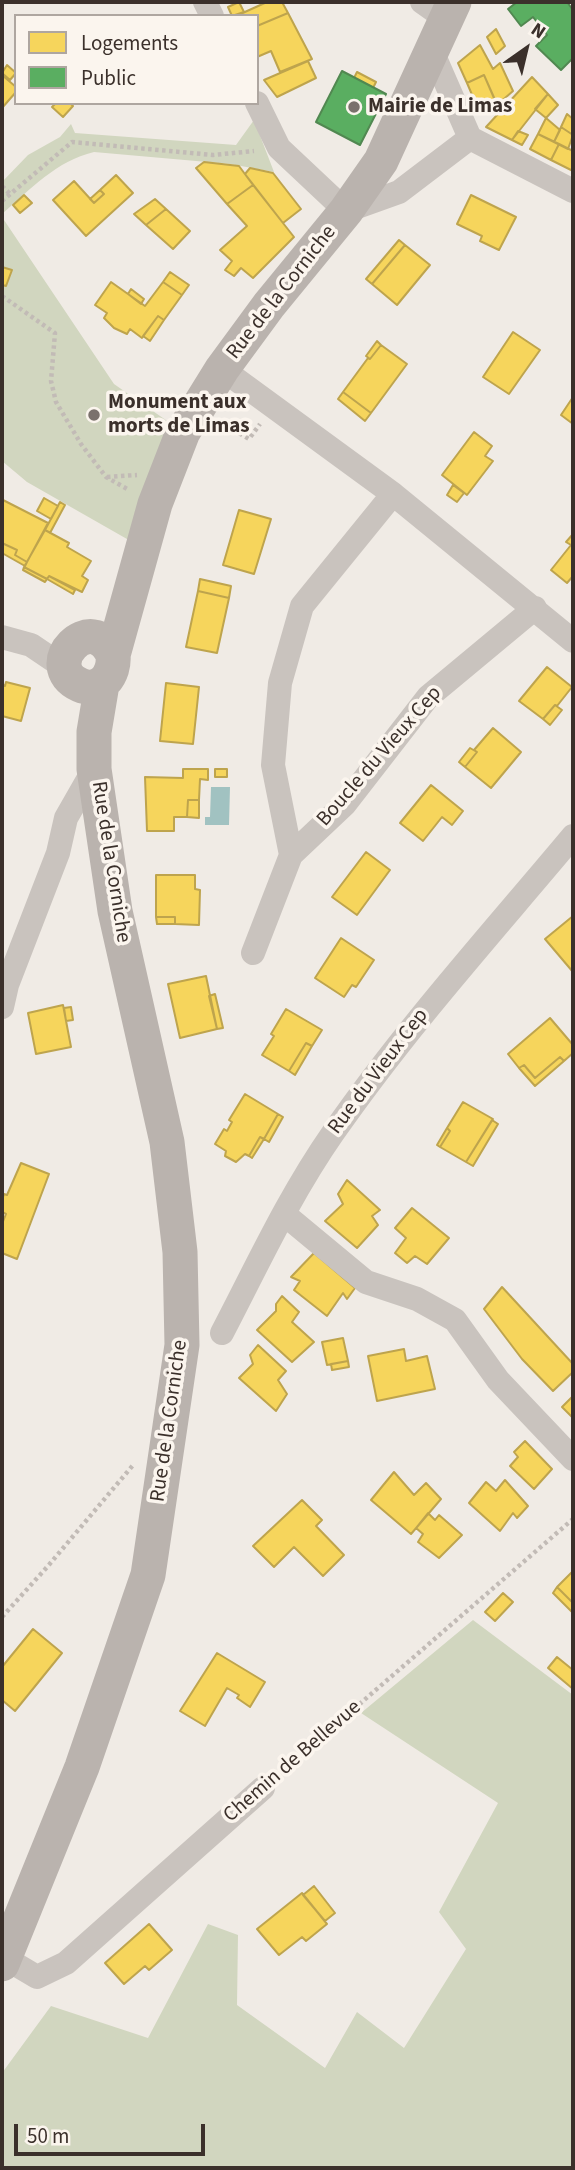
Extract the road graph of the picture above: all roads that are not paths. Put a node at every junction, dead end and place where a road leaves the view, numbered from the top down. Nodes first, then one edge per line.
1 (441, 8) edge
2 (432, 51) junction
3 (258, 105) edge
4 (470, 138) junction
5 (573, 191) edge
6 (346, 211) junction
7 (222, 369) junction
8 (393, 494) junction
9 (535, 608) junction
10 (2, 637) edge
11 (573, 641) edge
12 (86, 662) junction
13 (94, 769) junction
14 (573, 836) edge
15 (290, 855) junction
16 (253, 953) dead end
17 (2, 1007) edge
18 (284, 1214) junction
19 (222, 1333) dead end
20 (573, 1459) edge
21 (262, 1788) road end
22 (4, 1961) edge

1 - 2 main road, Rue de la Corniche
2 - 4 street
2 - 6 main road, Rue de la Corniche
3 - 6 street
4 - 5 street
4 - 6 street
6 - 7 main road, Rue de la Corniche
7 - 8 street
7 - 12 main road, Rue de la Corniche
8 - 9 street
8 - 15 street, Boucle du Vieux Cep
9 - 11 street
9 - 15 street, Boucle du Vieux Cep
10 - 12 street
12 - 13 main road, Rue de la Corniche
13 - 17 street
13 - 22 main road, Rue de la Corniche
14 - 18 street, Rue du Vieux Cep
15 - 16 street, Boucle du Vieux Cep
18 - 19 street, Rue du Vieux Cep
18 - 20 street
21 - 22 street, Chemin de Bellevue

